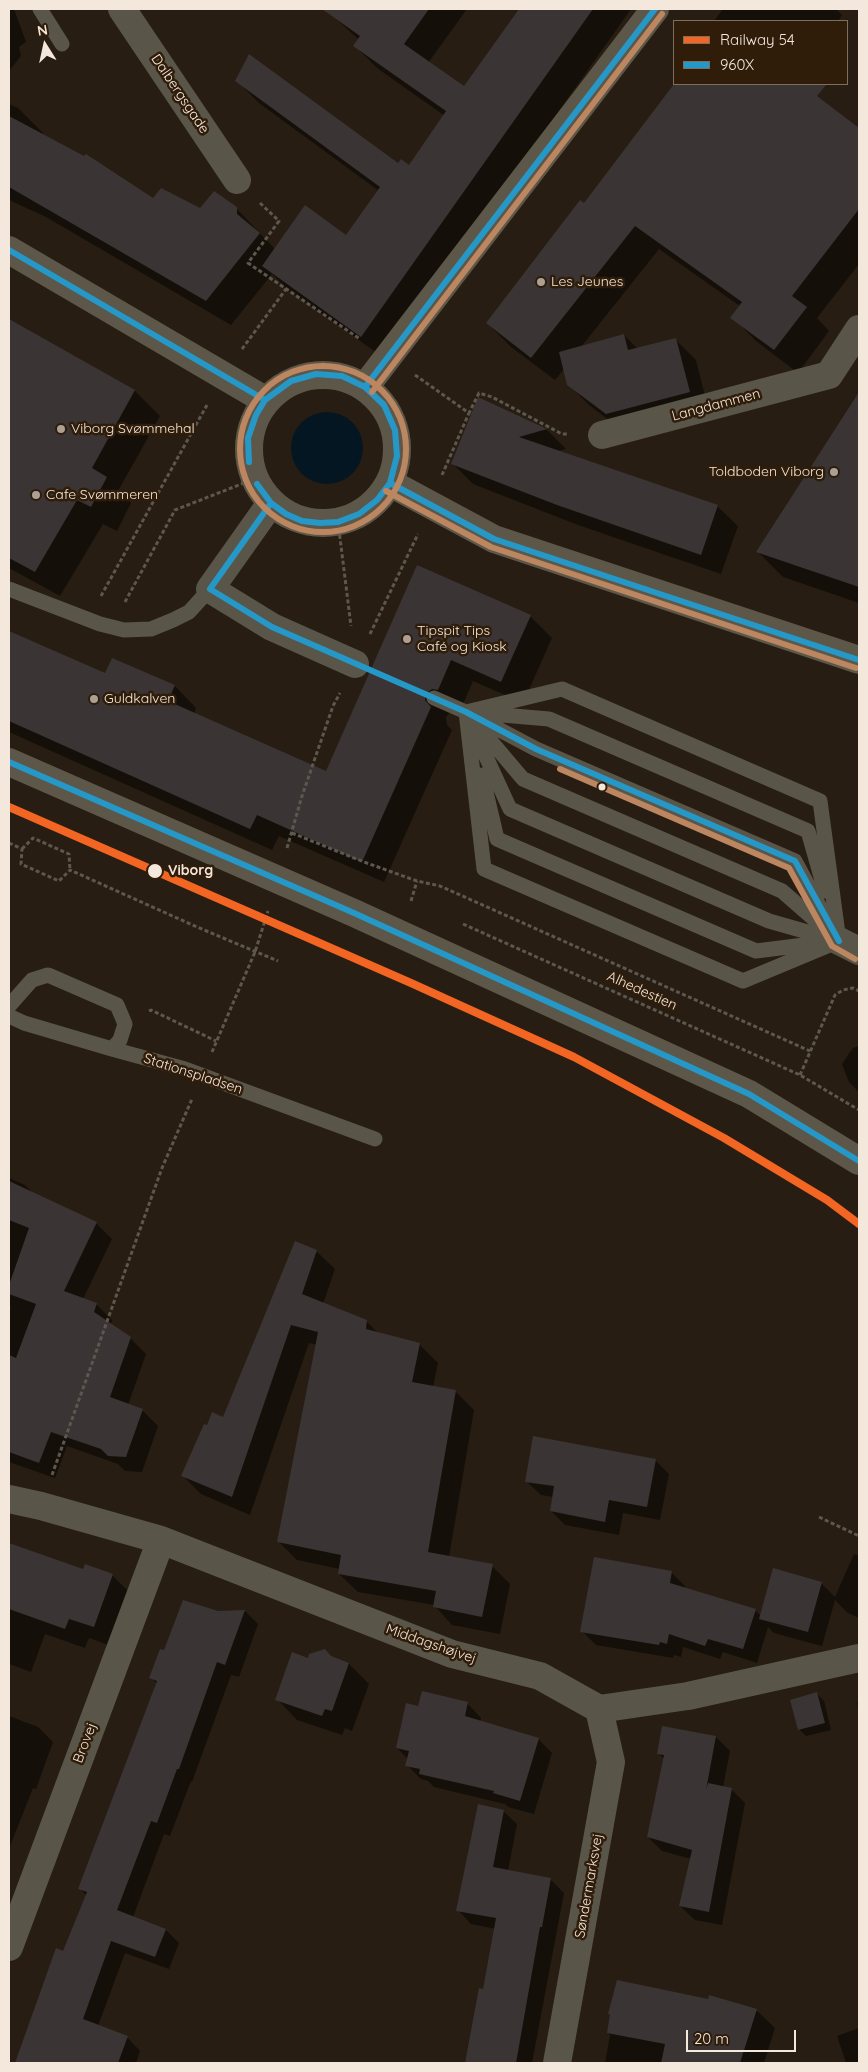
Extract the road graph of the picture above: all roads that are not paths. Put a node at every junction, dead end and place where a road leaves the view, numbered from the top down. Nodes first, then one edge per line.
1 (40, 9) edge
2 (122, 9) edge
3 (655, 9) edge
4 (62, 44) dead end
5 (237, 180) road end
6 (9, 250) edge
7 (859, 329) edge
8 (365, 387) junction
9 (264, 400) junction
10 (602, 434) dead end
11 (390, 483) junction
12 (272, 504) junction
13 (9, 589) edge
14 (210, 590) junction
15 (859, 660) edge
16 (363, 667) road end
17 (434, 698) dead end
18 (466, 712) junction
19 (9, 762) edge
20 (849, 946) edge
21 (9, 1006) edge
22 (9, 1016) edge
23 (112, 1049) junction
24 (375, 1140) dead end
25 (859, 1161) edge
26 (9, 1499) edge
27 (161, 1540) junction
28 (859, 1658) edge
29 (599, 1709) junction
30 (9, 1947) edge
31 (557, 2063) edge

1 - 4 lane
2 - 5 street, Dalbergsgade
3 - 8 street
6 - 9 street
7 - 10 street, Langdammen
8 - 9 street
8 - 11 street
9 - 12 street
11 - 12 street
11 - 15 street
12 - 14 street
13 - 14 lane
14 - 16 street
17 - 18 lane
18 - 20 lane
18 - 20 lane
18 - 20 lane
18 - 20 lane
18 - 20 lane
18 - 20 lane
18 - 20 lane
19 - 25 street
21 - 23 lane
22 - 23 lane, Stationspladsen
23 - 24 lane, Stationspladsen
26 - 27 street, Middagshøjvej
27 - 29 street, Middagshøjvej
27 - 30 street, Brovej
28 - 29 street
29 - 31 street, Søndermarksvej

